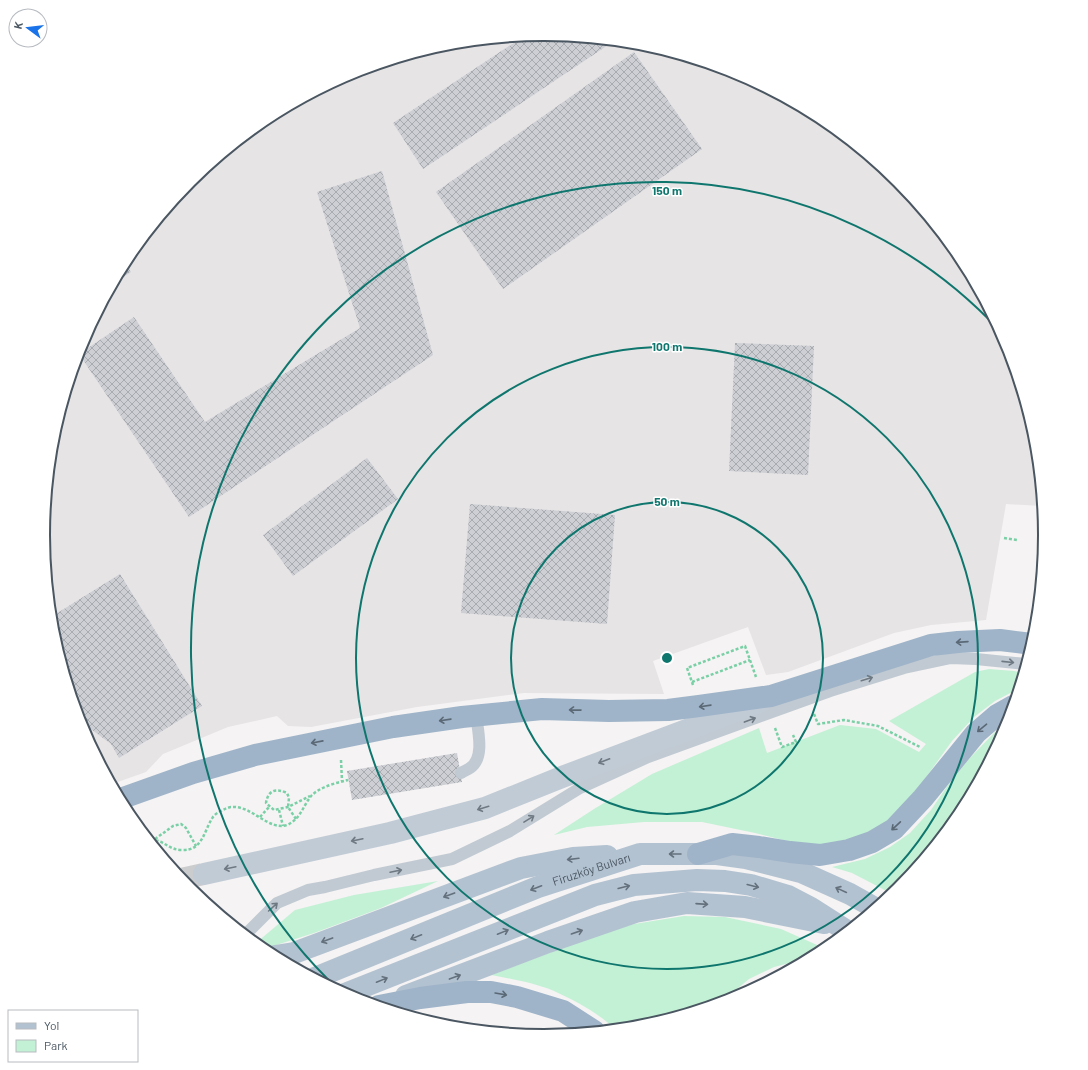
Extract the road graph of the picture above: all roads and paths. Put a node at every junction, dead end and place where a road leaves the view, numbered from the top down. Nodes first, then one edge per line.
1 (1004, 538) dead end
2 (1016, 540) dead end
3 (1026, 643) edge
4 (748, 656) dead end
5 (750, 660) dead end
6 (1021, 663) edge
7 (692, 682) junction
8 (694, 688) dead end
9 (771, 696) junction
10 (1006, 710) edge
11 (811, 714) dead end
12 (476, 716) junction
13 (793, 735) dead end
14 (779, 738) dead end
15 (920, 747) dead end
16 (340, 757) dead end
17 (461, 773) dead end
18 (348, 780) dead end
19 (342, 781) junction
20 (312, 796) junction
21 (126, 798) edge
22 (269, 807) junction
23 (288, 807) junction
24 (278, 810) junction
25 (260, 817) junction
26 (296, 819) junction
27 (282, 826) junction
28 (155, 839) edge
29 (156, 840) edge
30 (196, 846) junction
31 (640, 854) junction
32 (698, 854) junction
33 (204, 874) tunnel mouth
34 (871, 905) edge
35 (843, 929) edge
36 (249, 931) edge
37 (284, 955) edge
38 (321, 975) edge
39 (354, 990) edge
40 (386, 1003) edge
41 (389, 1004) edge
42 (587, 1027) edge

1 - 2 path
3 -> 9 highway
4 - 7 path
5 - 7 path
36 -> 6 lane
7 - 8 path
9 -> 12 highway
9 -> 33 main road
10 -> 32 highway
11 - 15 path
12 - 17 lane
12 -> 21 highway
13 - 14 path
16 - 19 path
18 - 19 path
19 - 20 path
20 - 23 path
20 - 26 path
22 - 23 path
22 - 24 path
22 - 25 path
23 - 24 path
23 - 26 path
24 - 27 path
25 - 27 path
25 - 30 path
26 - 27 path
28 - 30 path
29 - 30 path
32 -> 31 main road, Firuzköy Bulvarı
31 -> 37 main road
31 -> 38 main road, Firuzköy Bulvarı
34 -> 32 main road, Firuzköy Bulvarı
39 -> 35 main road, Firuzköy Bulvarı
40 -> 35 main road
41 -> 42 highway

